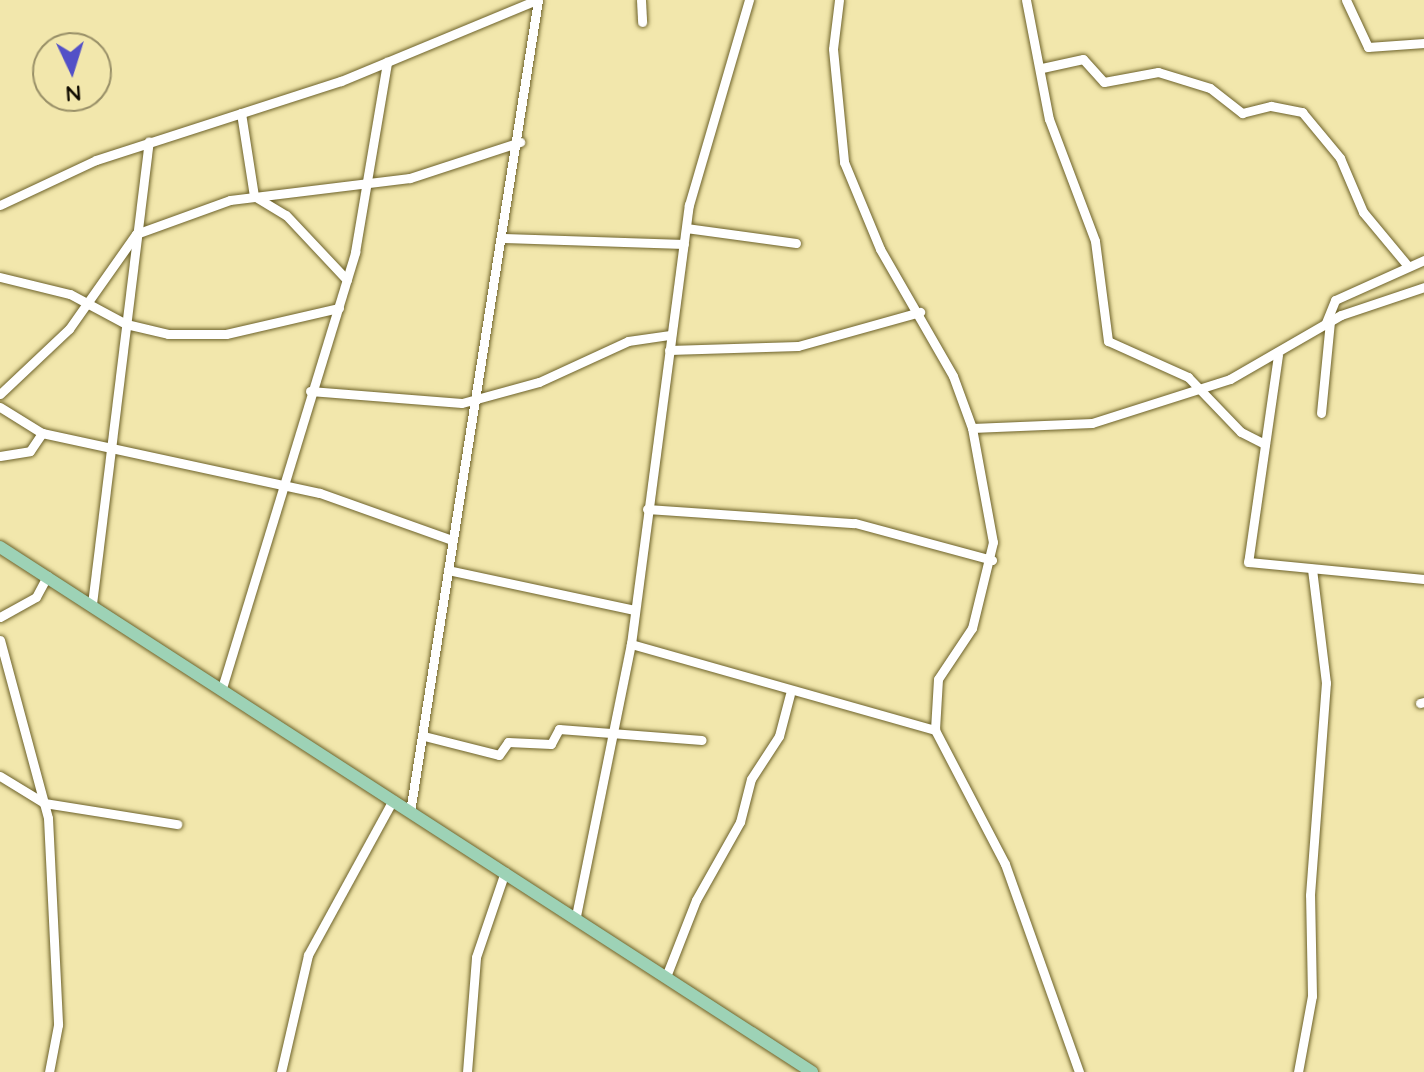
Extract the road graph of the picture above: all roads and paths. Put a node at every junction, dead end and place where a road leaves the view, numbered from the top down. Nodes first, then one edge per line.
1 (538, 0) edge
2 (641, 0) edge
3 (749, 0) edge
4 (839, 0) edge
5 (1026, 0) edge
6 (1346, 0) edge
7 (642, 22) dead end
8 (1424, 43) edge
9 (387, 62) junction
10 (1042, 68) junction
11 (241, 113) junction
12 (149, 142) junction
13 (520, 142) junction
14 (370, 185) junction
15 (254, 196) junction
16 (0, 205) edge
17 (686, 228) junction
18 (136, 234) junction
19 (504, 238) junction
20 (796, 243) dead end
21 (684, 244) junction
22 (1424, 260) edge
23 (1408, 266) junction
24 (0, 277) edge
25 (347, 280) junction
26 (1424, 287) edge
27 (87, 301) junction
28 (339, 308) junction
29 (920, 312) junction
30 (1328, 323) junction
31 (126, 324) junction
32 (669, 335) junction
33 (669, 350) junction
34 (1278, 355) junction
35 (1199, 387) junction
36 (310, 391) junction
37 (0, 394) edge
38 (474, 401) junction
39 (0, 407) edge
40 (1321, 413) dead end
41 (972, 428) junction
42 (42, 433) junction
43 (1265, 444) junction
44 (112, 448) junction
45 (0, 456) edge
46 (282, 486) junction
47 (647, 509) junction
48 (452, 540) junction
49 (0, 547) edge
50 (992, 560) junction
51 (1312, 569) junction
52 (448, 570) junction
53 (47, 576) junction
54 (1424, 579) edge
55 (92, 604) junction
56 (635, 610) junction
57 (0, 617) edge
58 (0, 640) edge
59 (631, 644) junction
60 (222, 688) junction
61 (790, 694) junction
62 (615, 728) junction
63 (935, 730) junction
64 (424, 736) junction
65 (702, 740) dead end
66 (0, 776) edge
67 (393, 800) junction
68 (44, 803) junction
69 (410, 812) junction
70 (177, 824) dead end
71 (505, 872) junction
72 (576, 916) junction
73 (667, 974) junction
74 (49, 1072) edge
75 (281, 1072) edge
76 (467, 1072) edge
77 (811, 1072) edge
78 (1079, 1072) edge
79 (1298, 1072) edge

1 - 9 street
1 - 13 street
2 - 7 street
3 - 17 street
4 - 29 street
5 - 10 street
6 - 8 street
9 - 11 street
9 - 14 street
10 - 23 street
10 - 35 street
11 - 12 street
11 - 15 street
12 - 16 street
12 - 18 street
13 - 14 street
13 - 19 street
14 - 15 street
14 - 25 street
15 - 18 street
15 - 25 street
17 - 20 street
17 - 21 street
18 - 27 street
18 - 31 street
19 - 21 street
19 - 38 street
21 - 32 street
22 - 23 street
23 - 30 street
24 - 27 street
25 - 28 street
26 - 30 street
27 - 31 street
27 - 37 street
28 - 31 street
28 - 36 street
29 - 33 street
29 - 41 street
30 - 34 street
30 - 40 street
31 - 44 street
32 - 33 street
32 - 38 street
33 - 47 street
34 - 35 street
34 - 43 street
35 - 41 street
35 - 43 street
36 - 38 street
36 - 46 street
38 - 48 street
39 - 42 street
41 - 50 street
42 - 44 street
42 - 45 street
43 - 51 street
44 - 46 street
44 - 55 street
46 - 48 street
46 - 60 street
47 - 50 street
47 - 56 street
48 - 52 street
49 - 53 main road
50 - 63 street
51 - 54 street
51 - 79 street
52 - 56 street
52 - 64 street
53 - 55 main road
53 - 57 street
55 - 60 main road
56 - 59 street
58 - 68 street
59 - 61 street
59 - 62 street
60 - 67 main road
61 - 63 street
61 - 73 street
62 - 64 street
62 - 65 street
62 - 72 street
63 - 78 street
64 - 69 street
66 - 68 street
67 - 69 main road
67 - 75 street
68 - 70 street
68 - 74 street
69 - 71 main road
71 - 72 main road
71 - 76 street
72 - 73 main road
73 - 77 main road

